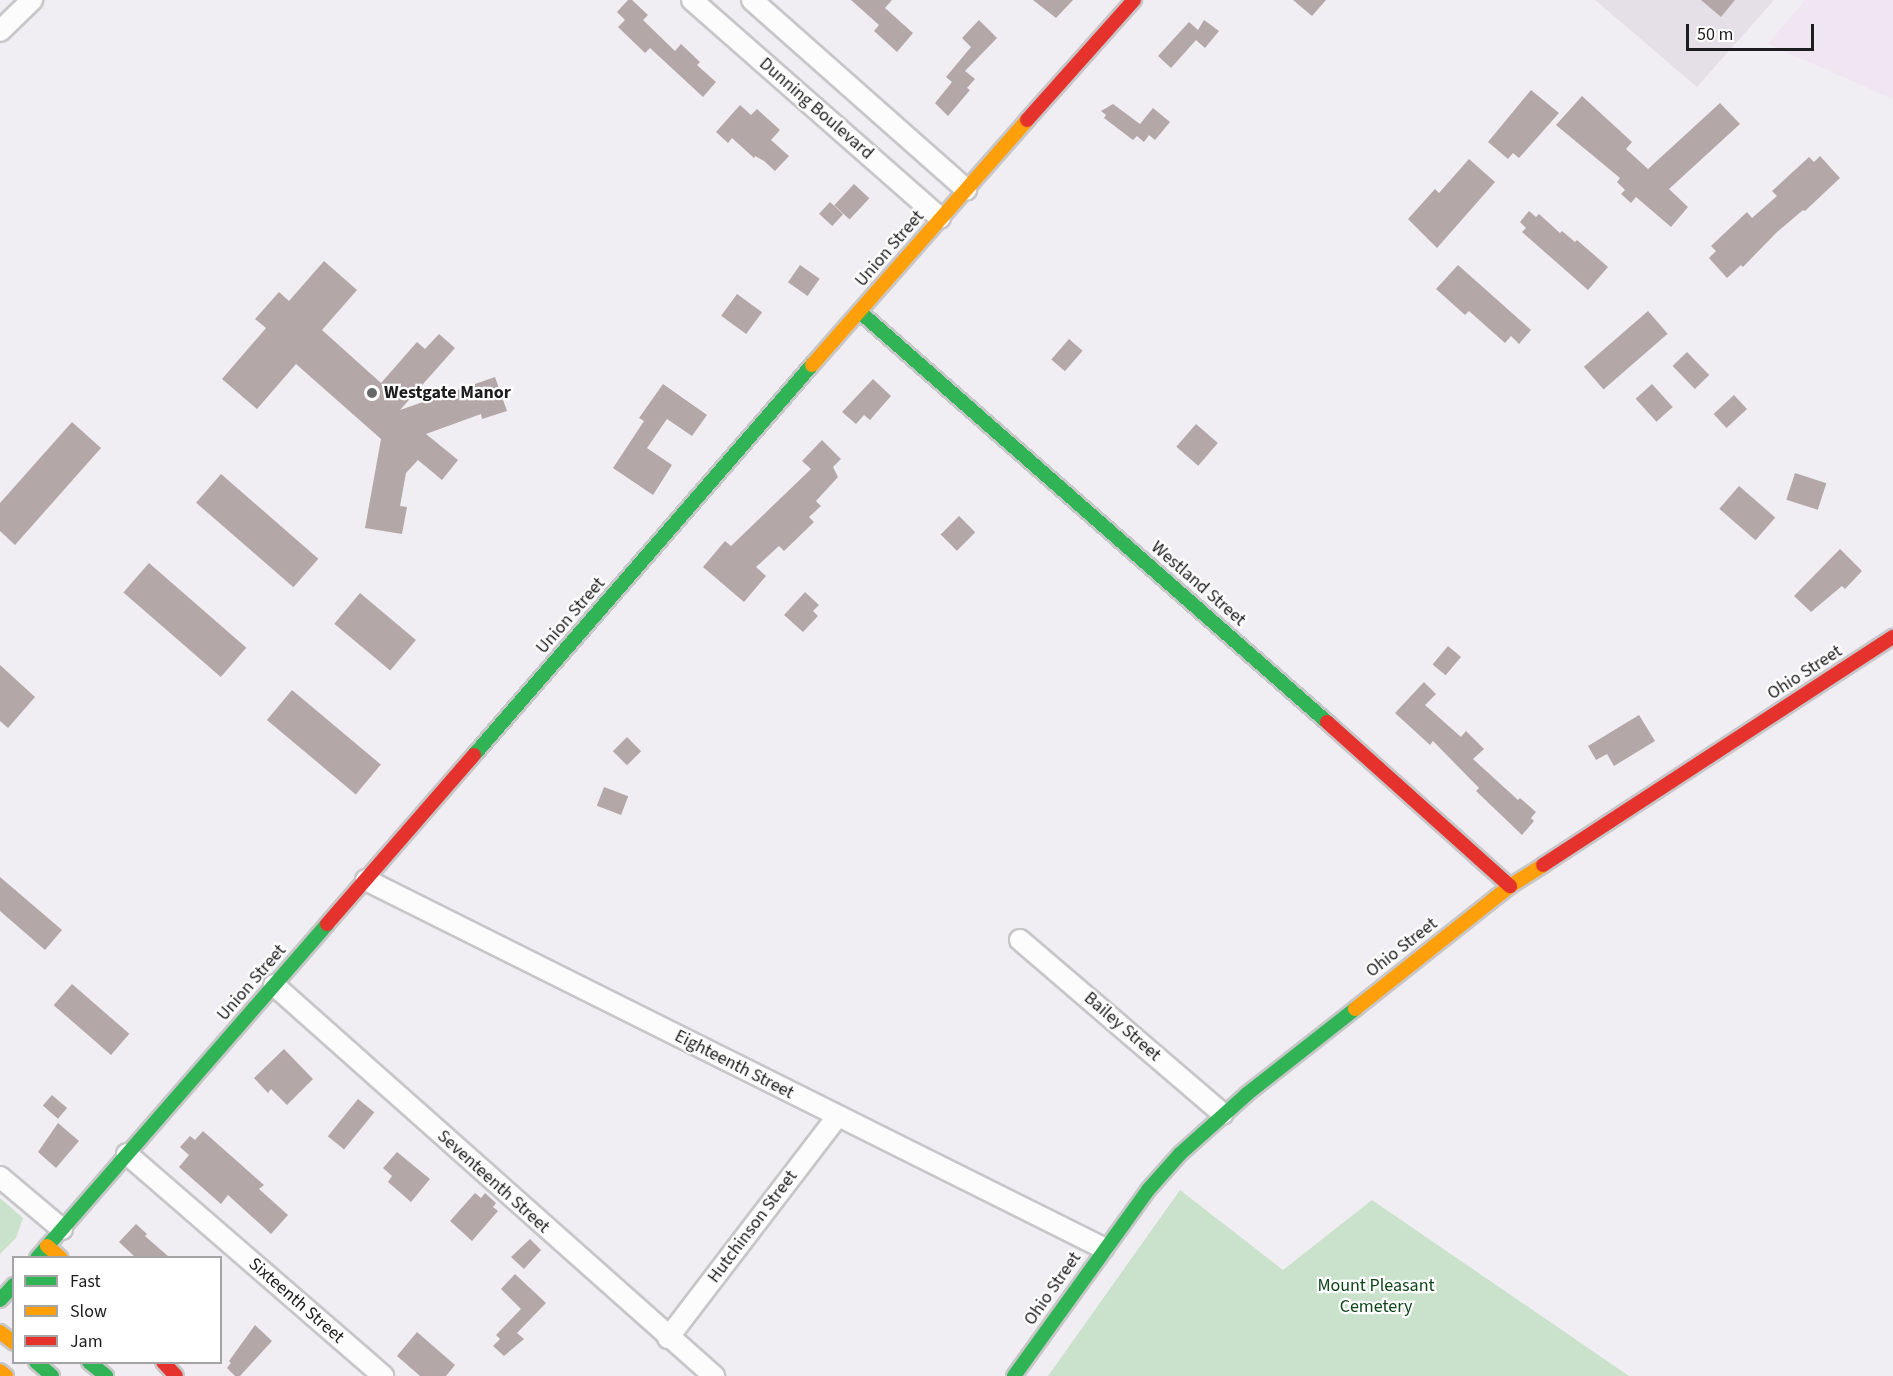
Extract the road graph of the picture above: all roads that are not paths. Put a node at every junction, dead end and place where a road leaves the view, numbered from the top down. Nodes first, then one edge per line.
1 (32, 0) edge
2 (692, 0) edge
3 (752, 0) edge
4 (1134, 0) edge
5 (0, 31) edge
6 (966, 189) junction
7 (940, 218) junction
8 (860, 312) junction
9 (1893, 637) edge
10 (366, 880) junction
11 (1510, 886) junction
12 (1020, 940) dead end
13 (274, 985) junction
14 (1223, 1114) junction
15 (837, 1117) junction
16 (127, 1154) junction
17 (0, 1177) edge
18 (62, 1229) junction
19 (47, 1246) junction
20 (1103, 1248) junction
21 (38, 1256) edge
22 (60, 1256) edge
23 (12, 1287) edge
24 (0, 1300) edge
25 (0, 1332) edge
26 (668, 1338) junction
27 (12, 1341) edge
28 (38, 1364) edge
29 (91, 1364) edge
30 (165, 1364) edge
31 (0, 1371) edge
32 (6, 1376) edge
33 (52, 1376) edge
34 (106, 1376) edge
35 (176, 1376) edge
36 (383, 1376) edge
37 (714, 1376) edge
38 (1014, 1376) edge

1 - 5 street
2 - 7 street, Dunning Boulevard
3 - 6 street
4 - 6 main road, Union Street
6 - 7 main road, Union Street
7 - 8 main road, Union Street
8 - 10 main road, Union Street
8 - 11 main road, Westland Street
9 - 11 main road, Ohio Street
10 - 13 main road, Union Street
10 - 15 street, Eighteenth Street
11 - 14 main road, Ohio Street
12 - 14 street, Bailey Street
13 - 16 main road, Union Street
13 - 26 street, Seventeenth Street
14 - 20 main road, Ohio Street
15 - 20 street, Eighteenth Street
15 - 26 street, Hutchinson Street
16 - 18 main road, Union Street
16 - 36 street, Sixteenth Street
17 - 18 street
18 - 19 main road, Union Street
19 - 21 main road, Union Street
19 - 22 main road
20 - 38 main road, Ohio Street
23 - 24 main road, bridge
25 - 27 main road
26 - 37 street, Seventeenth Street
28 - 33 main road
29 - 34 main road
30 - 35 main road
31 - 32 main road

